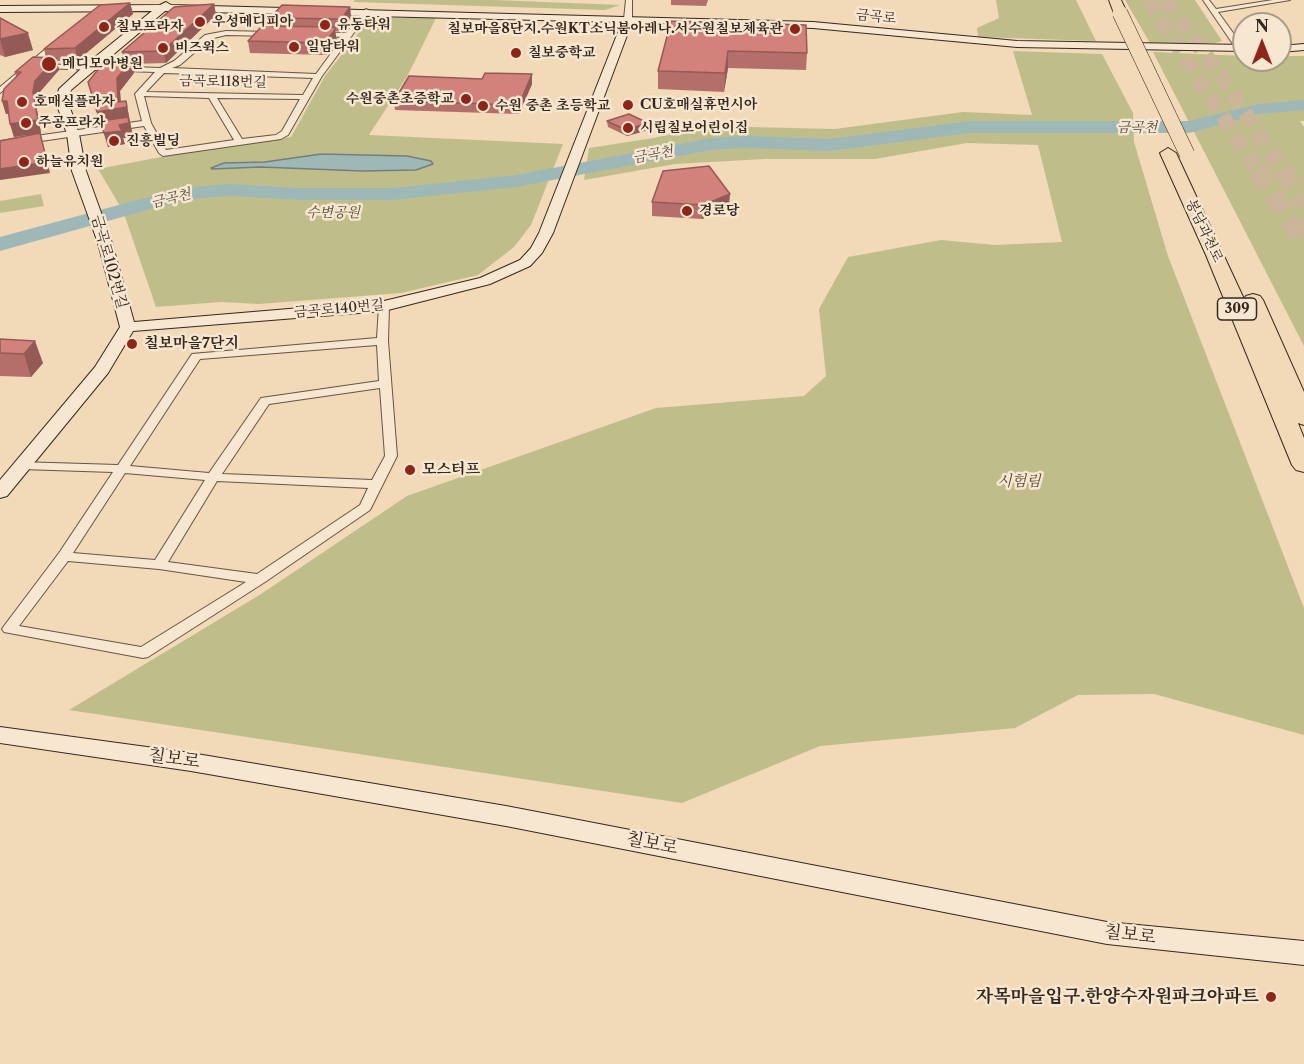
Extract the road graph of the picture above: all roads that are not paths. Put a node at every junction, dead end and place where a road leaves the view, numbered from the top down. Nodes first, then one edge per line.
1 (629, 0) edge
2 (1206, 0) edge
3 (1287, 0) edge
4 (168, 4) edge
5 (1118, 6) edge
6 (103, 8) junction
7 (0, 9) edge
8 (366, 11) junction
9 (1213, 11) junction
10 (1104, 13) dead end
11 (94, 15) edge
12 (628, 19) junction
13 (281, 34) edge
14 (304, 34) edge
15 (348, 35) junction
16 (1232, 35) edge
17 (66, 36) edge
18 (1232, 48) edge
19 (29, 65) junction
20 (88, 68) junction
21 (162, 70) junction
22 (318, 76) junction
23 (0, 91) edge
24 (139, 94) junction
25 (211, 95) junction
26 (307, 97) junction
27 (1146, 103) dead end
28 (147, 123) junction
29 (73, 134) junction
30 (239, 141) junction
31 (0, 144) edge
32 (1173, 150) junction
33 (384, 306) junction
34 (128, 327) junction
35 (382, 341) junction
36 (386, 384) junction
37 (1304, 418) edge
38 (22, 465) junction
39 (1304, 465) edge
40 (122, 469) junction
41 (213, 477) junction
42 (377, 484) junction
43 (0, 492) edge
44 (64, 556) junction
45 (159, 565) junction
46 (260, 579) junction
47 (0, 735) edge
48 (1304, 953) edge

1 - 12 street
2 - 9 street
3 - 9 street
4 - 6 main road, 금곡로
4 - 8 main road, 금곡로
4 - 20 main road, 금곡로102번길
5 - 32 highway, 봉담과천로 / 309, bridge
6 - 7 main road, 금곡로
6 - 11 street
8 - 12 main road, 금곡로
8 - 15 street
9 - 16 street
10 - 27 highway
12 - 18 main road, 금곡로
12 - 33 main road, 금곡로140번길
13 - 21 street
14 - 15 street
15 - 22 street
17 - 19 street
19 - 20 street
19 - 23 street
20 - 21 street
20 - 29 main road, 금곡로102번길
21 - 22 street, 금곡로118번길
21 - 24 street
22 - 26 street
24 - 25 street, 금곡로118번길
24 - 28 street
25 - 26 street, 금곡로118번길
25 - 30 street
26 - 30 street
28 - 29 street
28 - 30 street
29 - 31 street
29 - 34 main road, 금곡로102번길
32 - 37 highway, 봉담과천로 / 309
32 - 39 highway, 봉담과천로 / 309
33 - 34 main road, 금곡로140번길
33 - 35 street
34 - 38 main road, 금곡로102번길
35 - 36 street
35 - 40 street
36 - 41 street
36 - 42 street
38 - 40 street
38 - 43 main road, 금곡로102번길
40 - 41 street
40 - 44 street
41 - 42 street
41 - 45 street
42 - 46 street
44 - 45 street
44 - 46 street
45 - 46 street
47 - 48 main road, 칠보로

